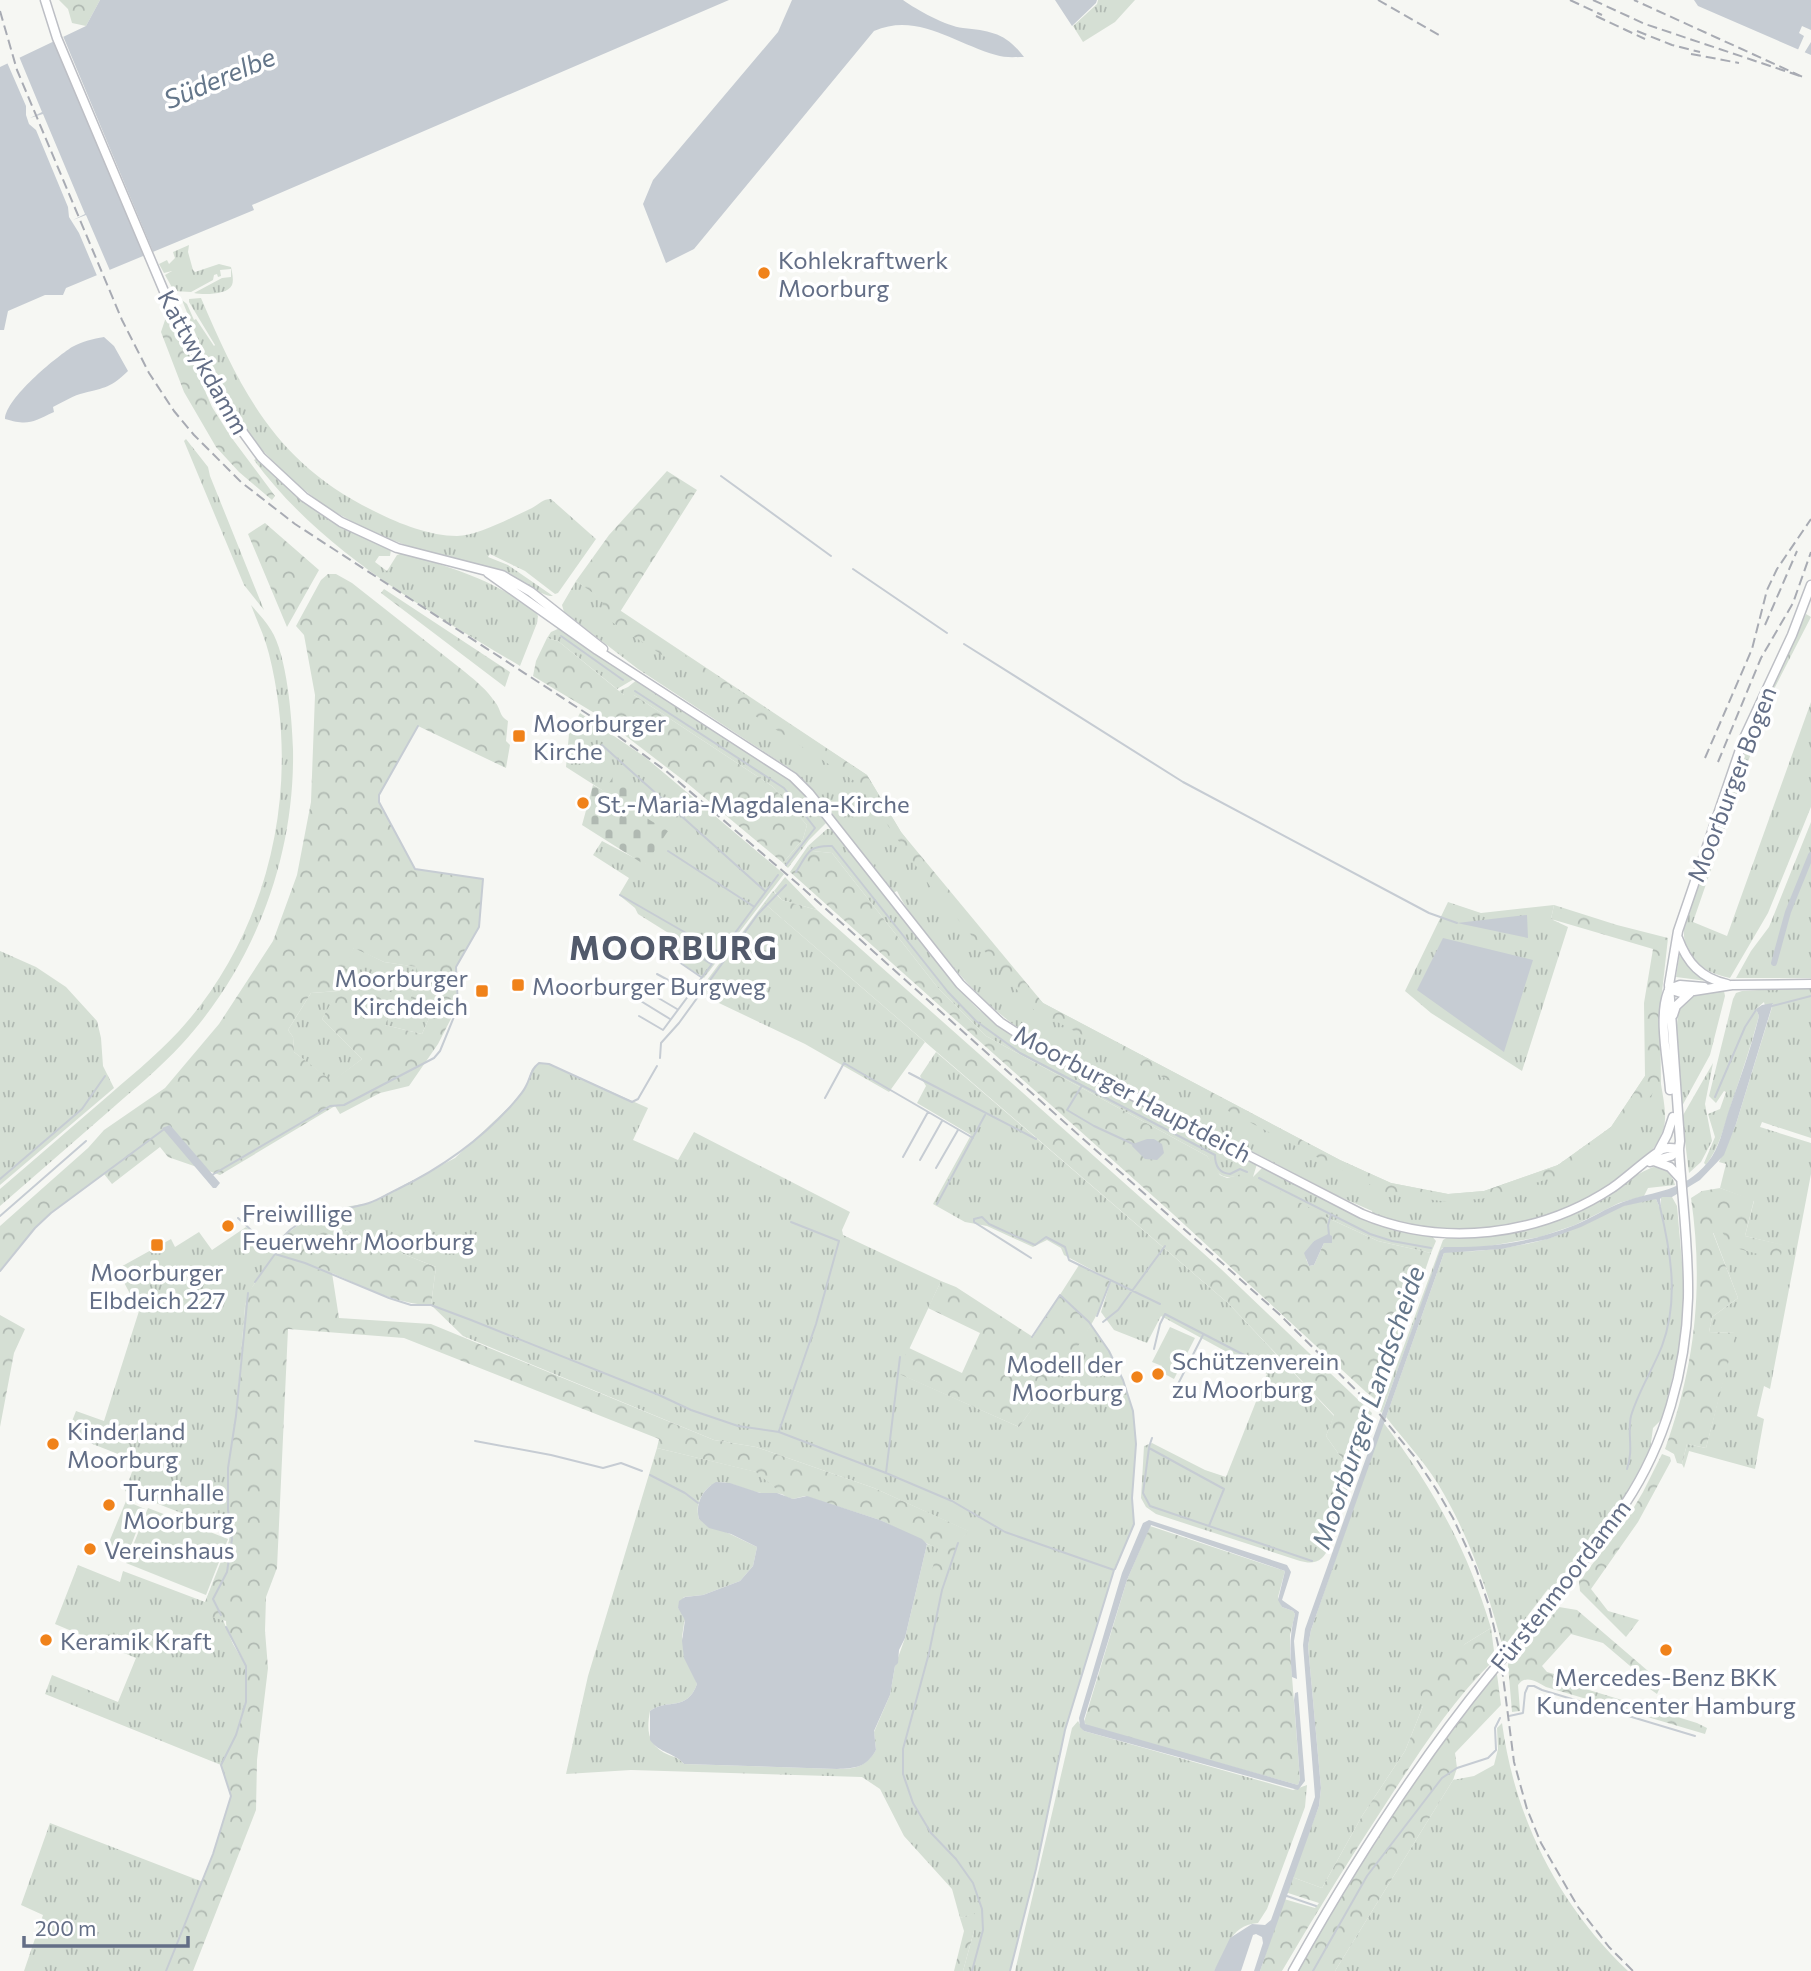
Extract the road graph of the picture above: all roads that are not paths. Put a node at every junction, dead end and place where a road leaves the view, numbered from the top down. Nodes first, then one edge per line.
1 (46, 0) edge
2 (1811, 585) edge
3 (550, 613) joint
4 (1677, 935) junction
5 (1811, 984) edge
6 (1732, 985) junction
7 (1708, 988) junction
8 (1670, 989) junction
9 (1691, 992) junction
10 (1671, 1021) junction
11 (1673, 1118) junction
12 (1679, 1149) junction
13 (1659, 1150) junction
14 (1648, 1162) junction
15 (1677, 1168) junction
16 (1293, 1971) edge

1 - 3 main road, Kattwykdamm
2 - 4 main road, Moorburger Bogen
3 - 14 main road, Moorburger Hauptdeich
4 - 6 main road
4 - 8 main road, Moorburger Bogen
5 - 6 main road
6 - 7 main road
7 - 8 main road
7 - 9 main road
8 - 9 main road
8 - 10 main road, Fürstenmoordamm
8 - 11 main road, Fürstenmoordamm
9 - 10 main road
10 - 12 main road, Fürstenmoordamm
11 - 12 main road, Fürstenmoordamm
11 - 13 main road
12 - 13 main road
12 - 14 main road, Moorburger Hauptdeich
12 - 15 main road, Fürstenmoordamm
13 - 14 main road, Moorburger Hauptdeich
14 - 15 main road
15 - 16 main road, Fürstenmoordamm, bridge

